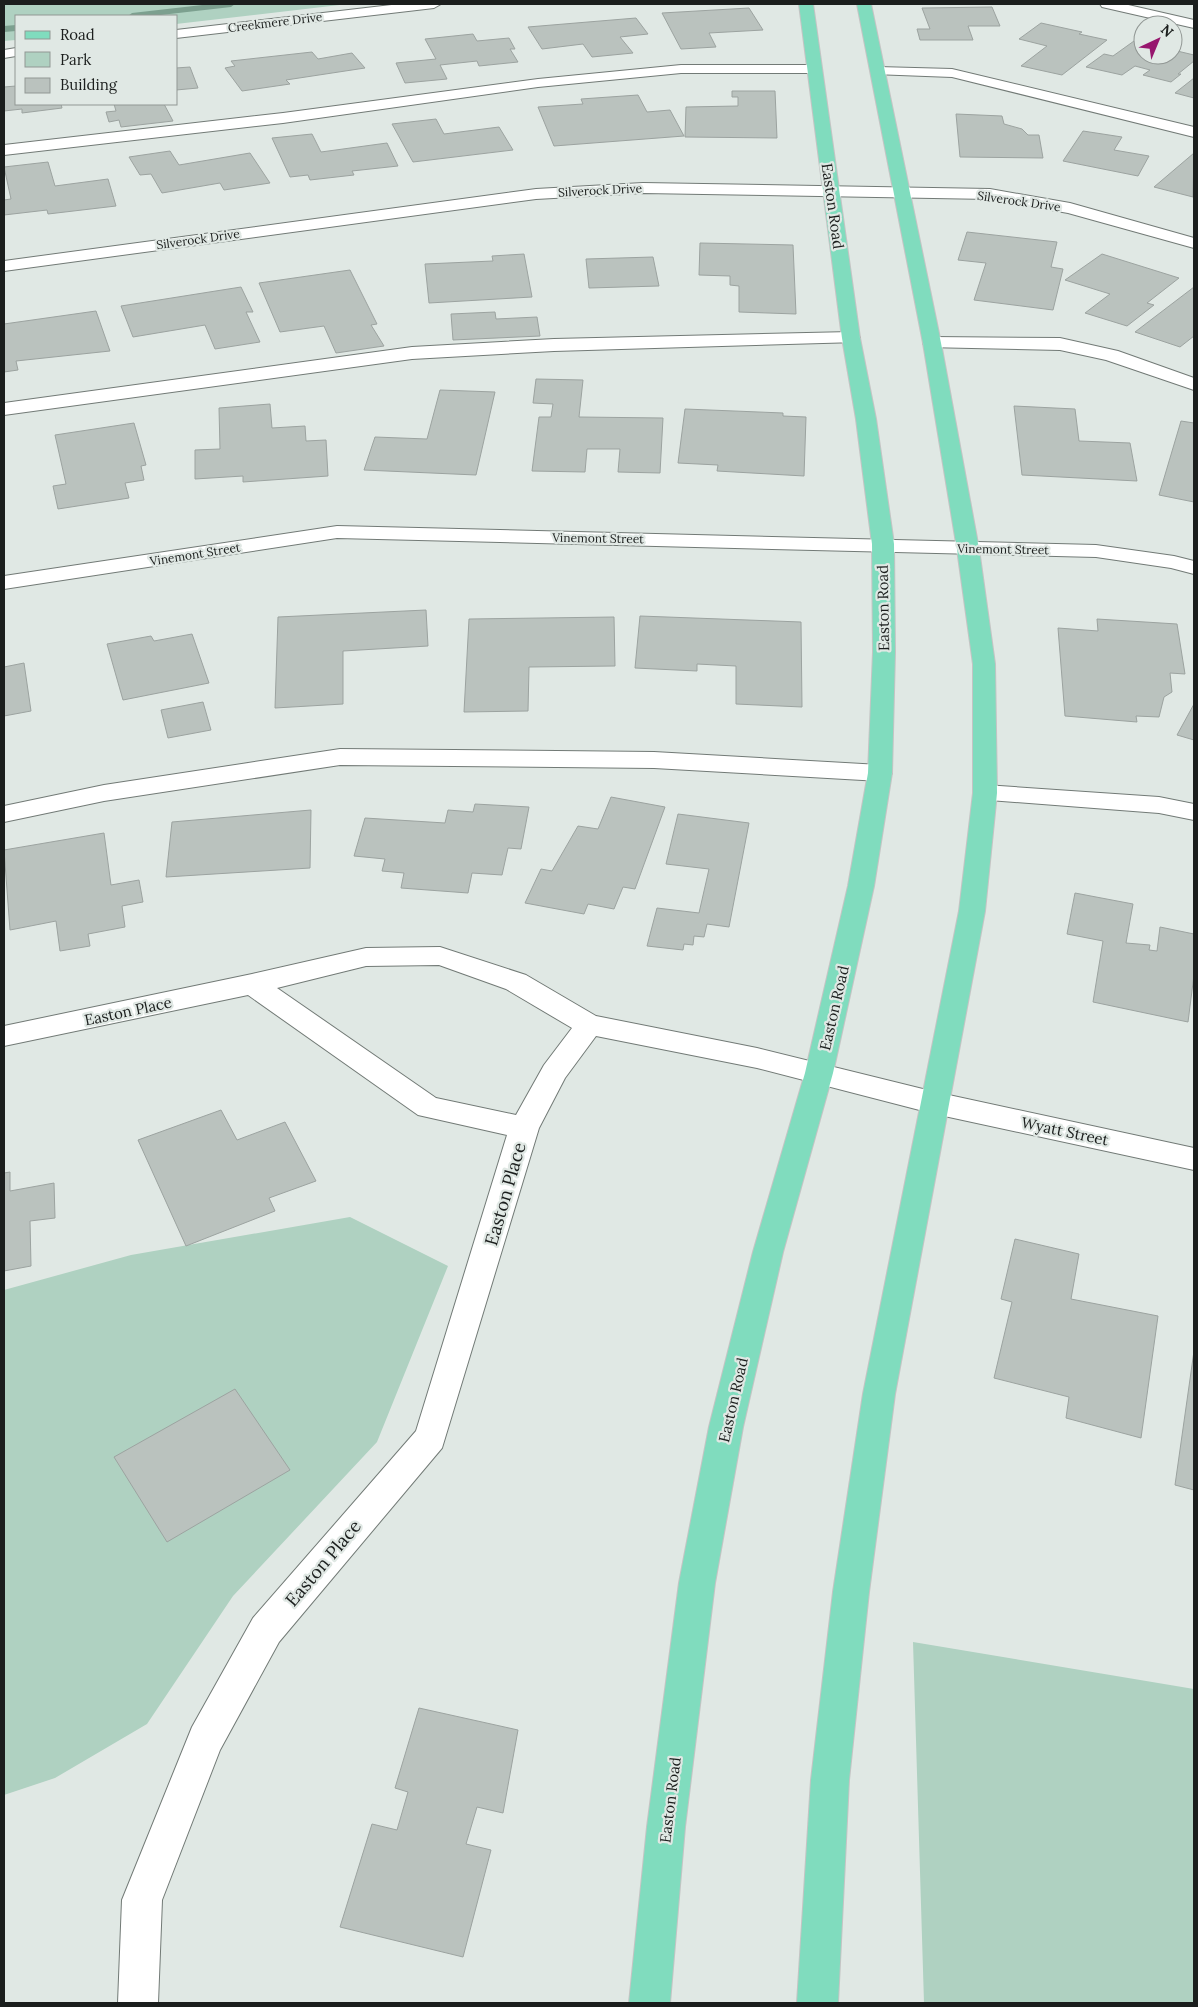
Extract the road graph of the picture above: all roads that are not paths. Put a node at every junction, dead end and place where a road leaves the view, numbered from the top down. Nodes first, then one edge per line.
1 (434, 4) edge
2 (806, 4) edge
3 (864, 4) edge
4 (1107, 4) edge
5 (1194, 24) edge
6 (178, 34) edge
7 (815, 69) junction
8 (878, 71) junction
9 (1194, 132) edge
10 (4, 150) edge
11 (830, 190) junction
12 (902, 192) junction
13 (1194, 243) edge
14 (4, 266) edge
15 (851, 338) junction
16 (932, 343) junction
17 (1194, 384) edge
18 (4, 409) edge
19 (883, 544) junction
20 (968, 549) junction
21 (1194, 568) edge
22 (4, 583) edge
23 (880, 773) junction
24 (984, 793) junction
25 (1194, 812) edge
26 (4, 814) edge
27 (252, 984) junction
28 (589, 1026) junction
29 (4, 1036) edge
30 (819, 1074) junction
31 (935, 1103) junction
32 (524, 1128) junction
33 (1194, 1159) edge
34 (138, 2003) edge
35 (649, 2003) edge
36 (817, 2003) edge

1 - 6 street, Creekmere Drive
2 - 7 main road, Easton Road
3 - 8 main road
4 - 5 street
7 - 10 street
7 - 11 main road, Easton Road
8 - 9 street
8 - 12 main road
11 - 12 street, Silverock Drive
11 - 14 street, Silverock Drive
11 - 15 main road, Easton Road
12 - 13 street, Silverock Drive
12 - 16 main road
15 - 18 street
15 - 19 main road, Easton Road
16 - 17 street
16 - 20 main road
19 - 20 street, Vinemont Street
19 - 22 street, Vinemont Street
19 - 23 main road, Easton Road
20 - 21 street, Vinemont Street
20 - 24 main road
23 - 26 street
23 - 30 main road, Easton Road
24 - 25 street
24 - 31 main road
27 - 28 street, Easton Place
27 - 29 street, Easton Place
27 - 32 street, Easton Place
28 - 30 street, Easton Place
28 - 32 street, Easton Place
30 - 31 street, Easton Place
30 - 35 main road, Easton Road
31 - 33 street, Wyatt Street
31 - 36 main road
32 - 34 street, Easton Place

